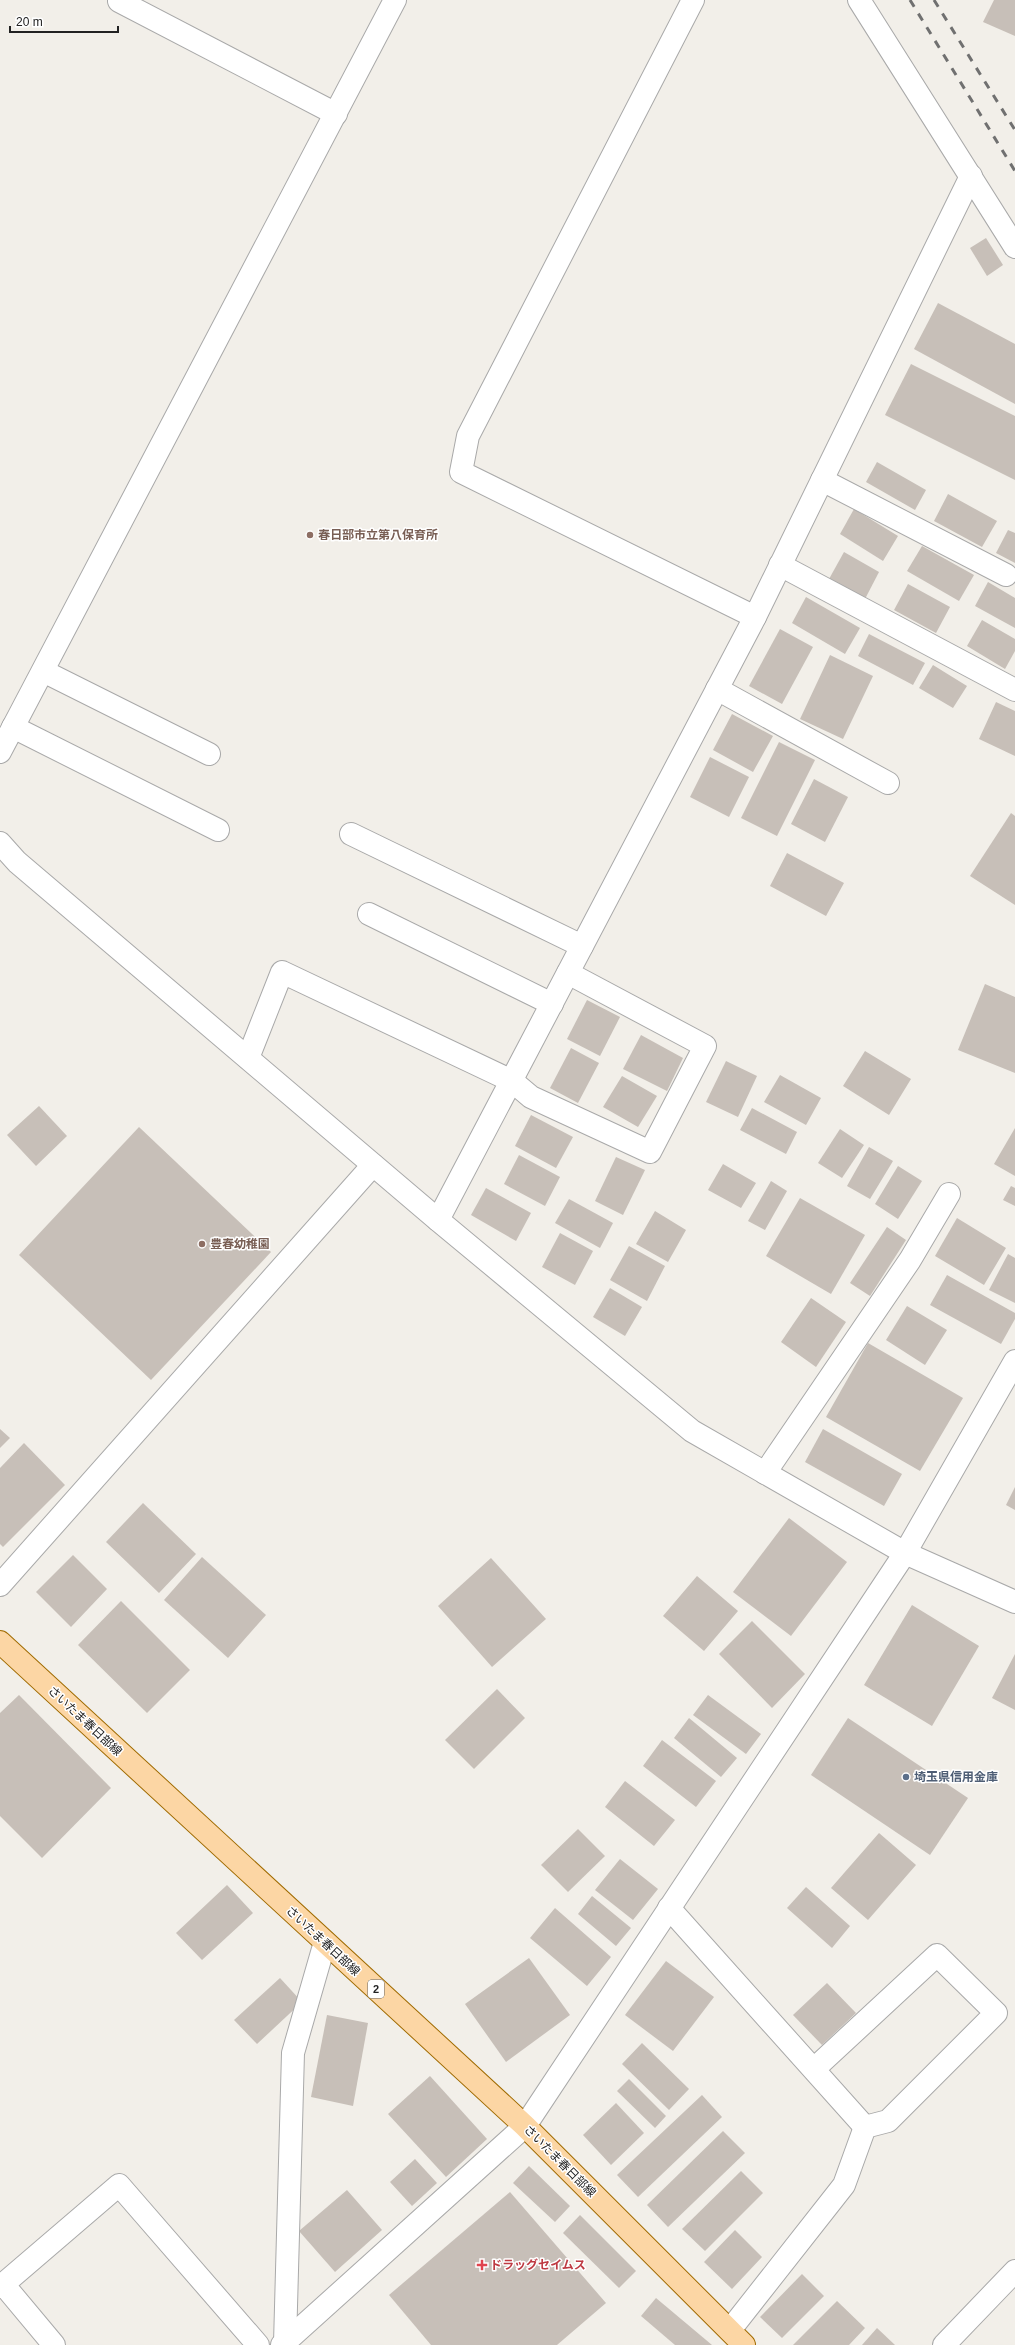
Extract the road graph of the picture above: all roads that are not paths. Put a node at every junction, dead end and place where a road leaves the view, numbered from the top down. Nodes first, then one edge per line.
1 (395, 0) edge
2 (693, 0) edge
3 (859, 0) edge
4 (119, 1) edge
5 (336, 114) junction
6 (971, 176) junction
7 (1015, 247) edge
8 (822, 480) junction
9 (780, 565) junction
10 (1006, 575) dead end
11 (755, 617) junction
12 (43, 671) junction
13 (717, 689) junction
14 (1015, 690) edge
15 (13, 728) junction
16 (0, 752) edge
17 (209, 754) dead end
18 (888, 783) dead end
19 (218, 830) dead end
20 (351, 834) dead end
21 (0, 843) edge
22 (369, 914) dead end
23 (582, 946) junction
24 (568, 973) junction
25 (552, 1004) junction
26 (248, 1058) junction
27 (512, 1080) junction
28 (373, 1164) junction
29 (949, 1194) dead end
30 (438, 1220) junction
31 (1015, 1361) edge
32 (765, 1473) junction
33 (904, 1553) junction
34 (0, 1585) edge
35 (1015, 1602) edge
36 (0, 1642) edge
37 (669, 1908) junction
38 (325, 1942) junction
39 (814, 2069) junction
40 (525, 2126) junction
41 (865, 2127) junction
42 (1015, 2271) edge
43 (2, 2286) edge
44 (737, 2338) edge
45 (284, 2344) edge
46 (54, 2345) edge
47 (258, 2345) edge
48 (944, 2345) edge

1 - 5 street
2 - 11 street
3 - 6 street
4 - 5 street
5 - 12 street
6 - 7 street
6 - 8 street
8 - 9 street
8 - 10 street
9 - 11 street
9 - 14 street
11 - 13 street
12 - 15 street
12 - 17 street
13 - 18 street
13 - 23 street
15 - 16 street
15 - 19 street
20 - 23 street
21 - 26 street
22 - 25 street
23 - 24 street
24 - 25 street
24 - 27 street
25 - 27 street
26 - 27 street
26 - 28 street
27 - 30 street
28 - 30 street
28 - 34 street
29 - 32 street
30 - 32 street
31 - 33 street
32 - 33 street
33 - 35 street
33 - 37 street
36 - 38 main road, さいたま春日部線 / 2
37 - 39 street
37 - 40 street
38 - 40 main road, さいたま春日部線 / 2
38 - 45 street
39 - 41 street
39 - 41 street
40 - 44 main road, さいたま春日部線 / 2
40 - 45 street
41 - 44 street
42 - 48 street
43 - 46 street
43 - 47 street

